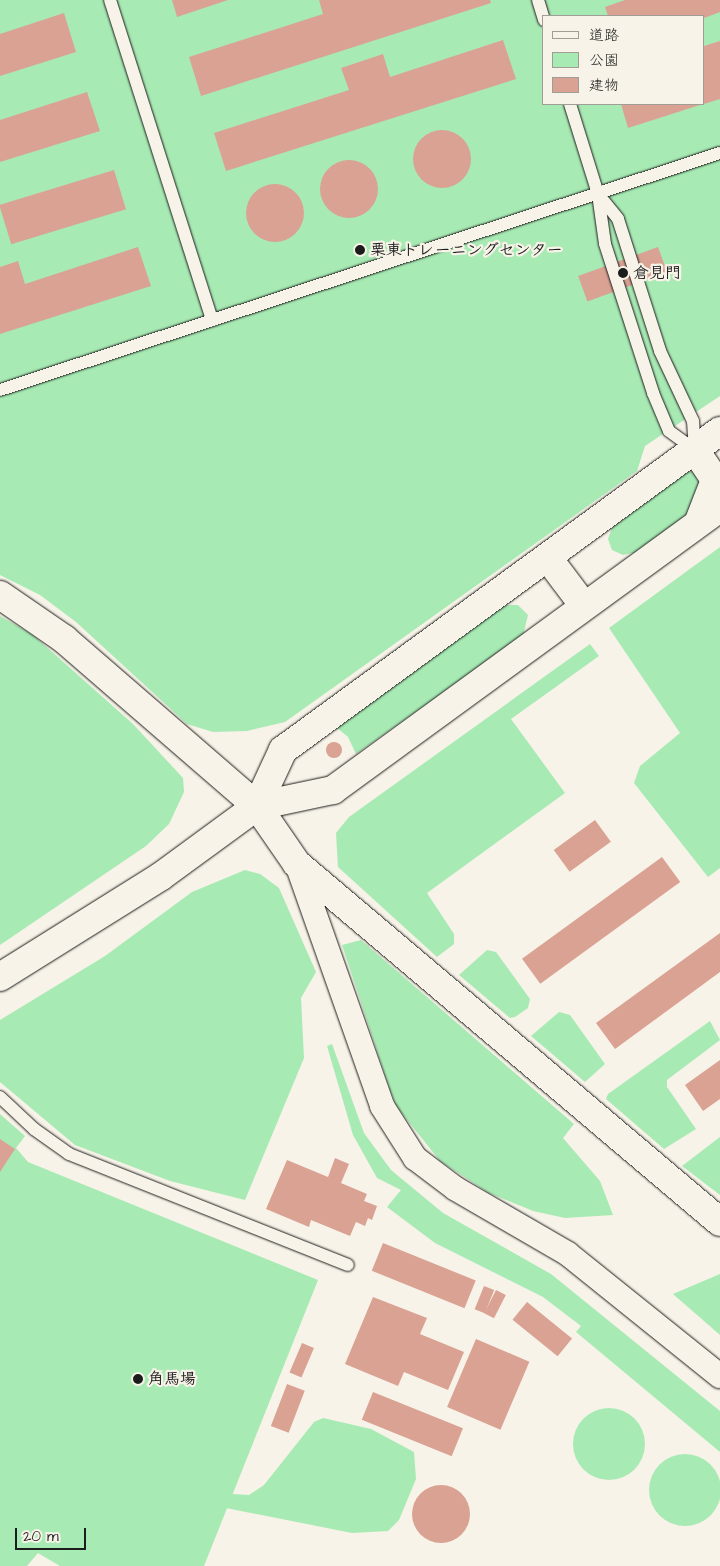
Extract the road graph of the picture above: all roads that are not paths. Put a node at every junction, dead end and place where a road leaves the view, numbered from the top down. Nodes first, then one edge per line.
1 (110, 0) edge
2 (538, 0) edge
3 (542, 15) edge
4 (570, 105) edge
5 (720, 153) edge
6 (598, 194) junction
7 (212, 320) junction
8 (0, 390) edge
9 (720, 431) edge
10 (709, 462) edge
11 (710, 515) edge
12 (548, 558) junction
13 (0, 595) edge
14 (584, 606) junction
15 (257, 806) junction
16 (297, 864) junction
17 (0, 977) edge
18 (0, 1097) edge
19 (720, 1222) edge
20 (348, 1265) dead end
21 (720, 1376) edge

1 - 7 lane
2 - 3 lane
4 - 6 lane
5 - 6 lane
6 - 7 lane
6 - 10 lane
6 - 10 lane
7 - 8 lane
9 - 10 street
10 - 11 street
10 - 12 street
11 - 14 street
12 - 14 street
12 - 15 street
13 - 15 street
14 - 15 street
15 - 16 street
15 - 17 street
16 - 19 street
16 - 21 street
18 - 20 lane

